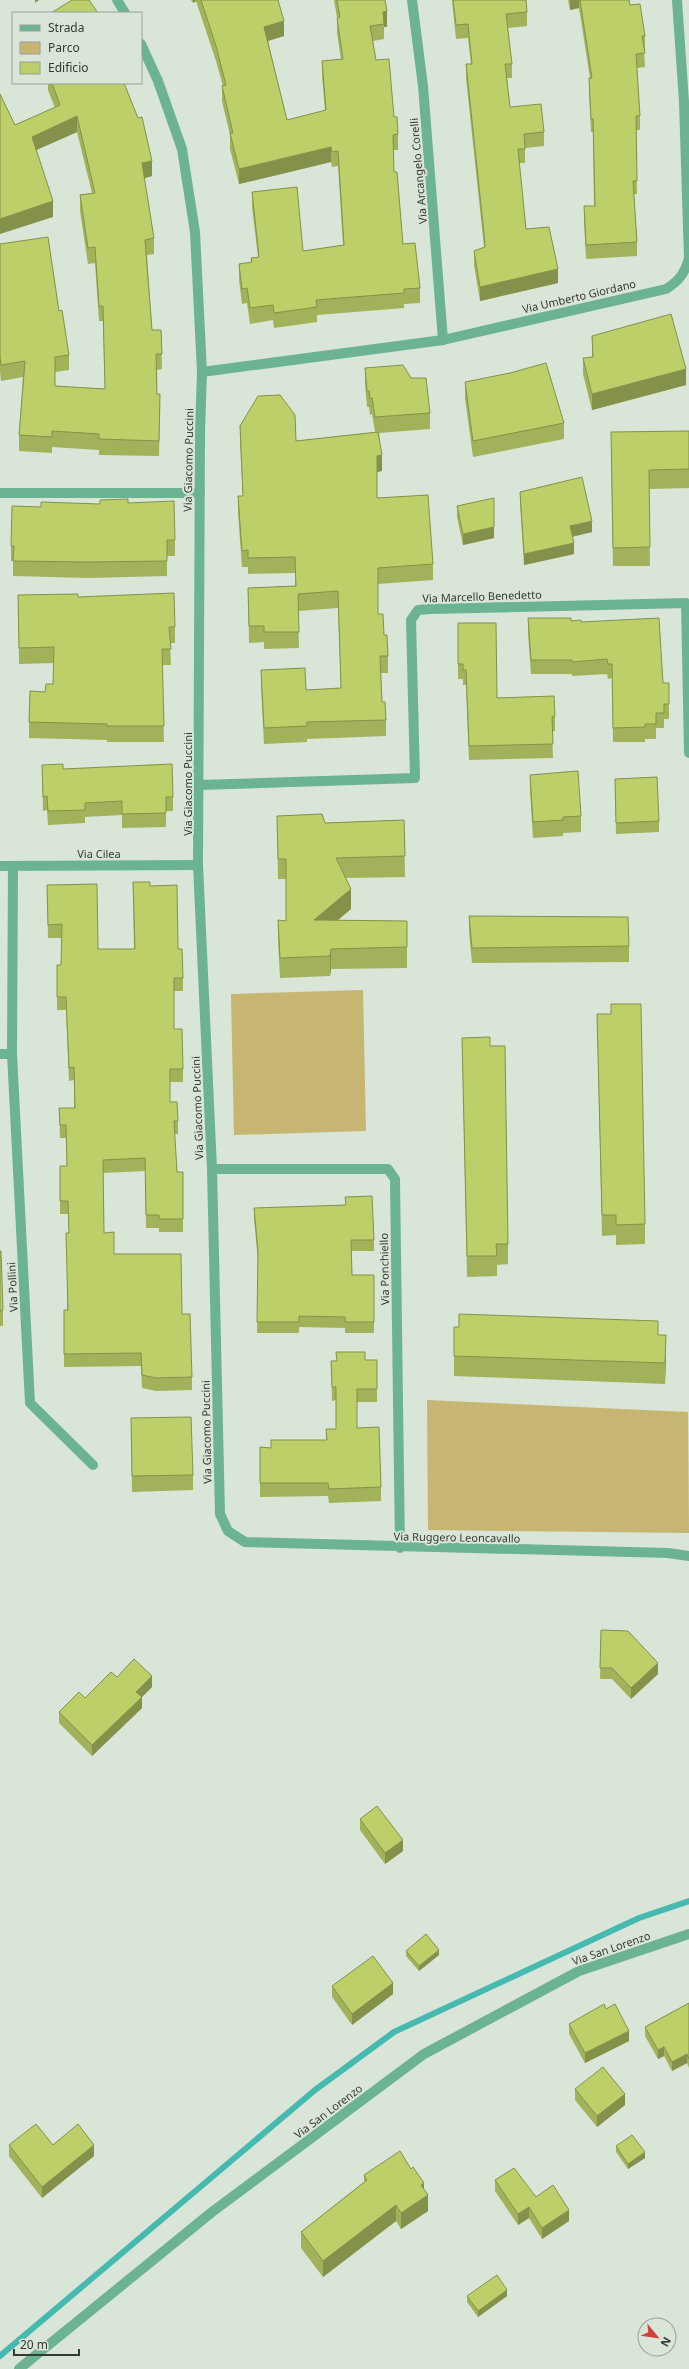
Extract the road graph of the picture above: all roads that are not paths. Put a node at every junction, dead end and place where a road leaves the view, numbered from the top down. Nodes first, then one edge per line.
1 (117, 0) edge
2 (412, 0) edge
3 (677, 0) edge
4 (124, 12) edge
5 (142, 46) edge
6 (444, 340) junction
7 (202, 372) junction
8 (0, 493) edge
9 (200, 493) junction
10 (689, 753) edge
11 (199, 785) junction
12 (198, 865) junction
13 (0, 866) edge
14 (12, 866) junction
15 (0, 1054) edge
16 (12, 1054) junction
17 (212, 1169) junction
18 (93, 1465) dead end
19 (228, 1531) joint
20 (400, 1548) junction
21 (689, 1556) edge
22 (689, 1934) edge
23 (19, 2369) edge

1 - 4 street
2 - 6 street, Via Arcangelo Corelli
3 - 6 street, Via Umberto Giordano
5 - 7 street, Via Giacomo Puccini
6 - 7 street, Via Umberto Giordano
7 - 9 street, Via Giacomo Puccini
8 - 9 street
9 - 11 street, Via Giacomo Puccini
10 - 11 street, Via Marcello Benedetto
11 - 12 street, Via Giacomo Puccini
12 - 14 street, Via Cilea
12 - 17 street, Via Giacomo Puccini
13 - 14 street, Via Cilea
14 - 16 street, Via Pollini
15 - 16 street
16 - 18 street, Via Pollini
17 - 19 street, Via Giacomo Puccini
17 - 20 street, Via Ponchiello
19 - 20 street, Via Ruggero Leoncavallo
20 - 21 street, Via Ruggero Leoncavallo
22 - 23 street, Via San Lorenzo

